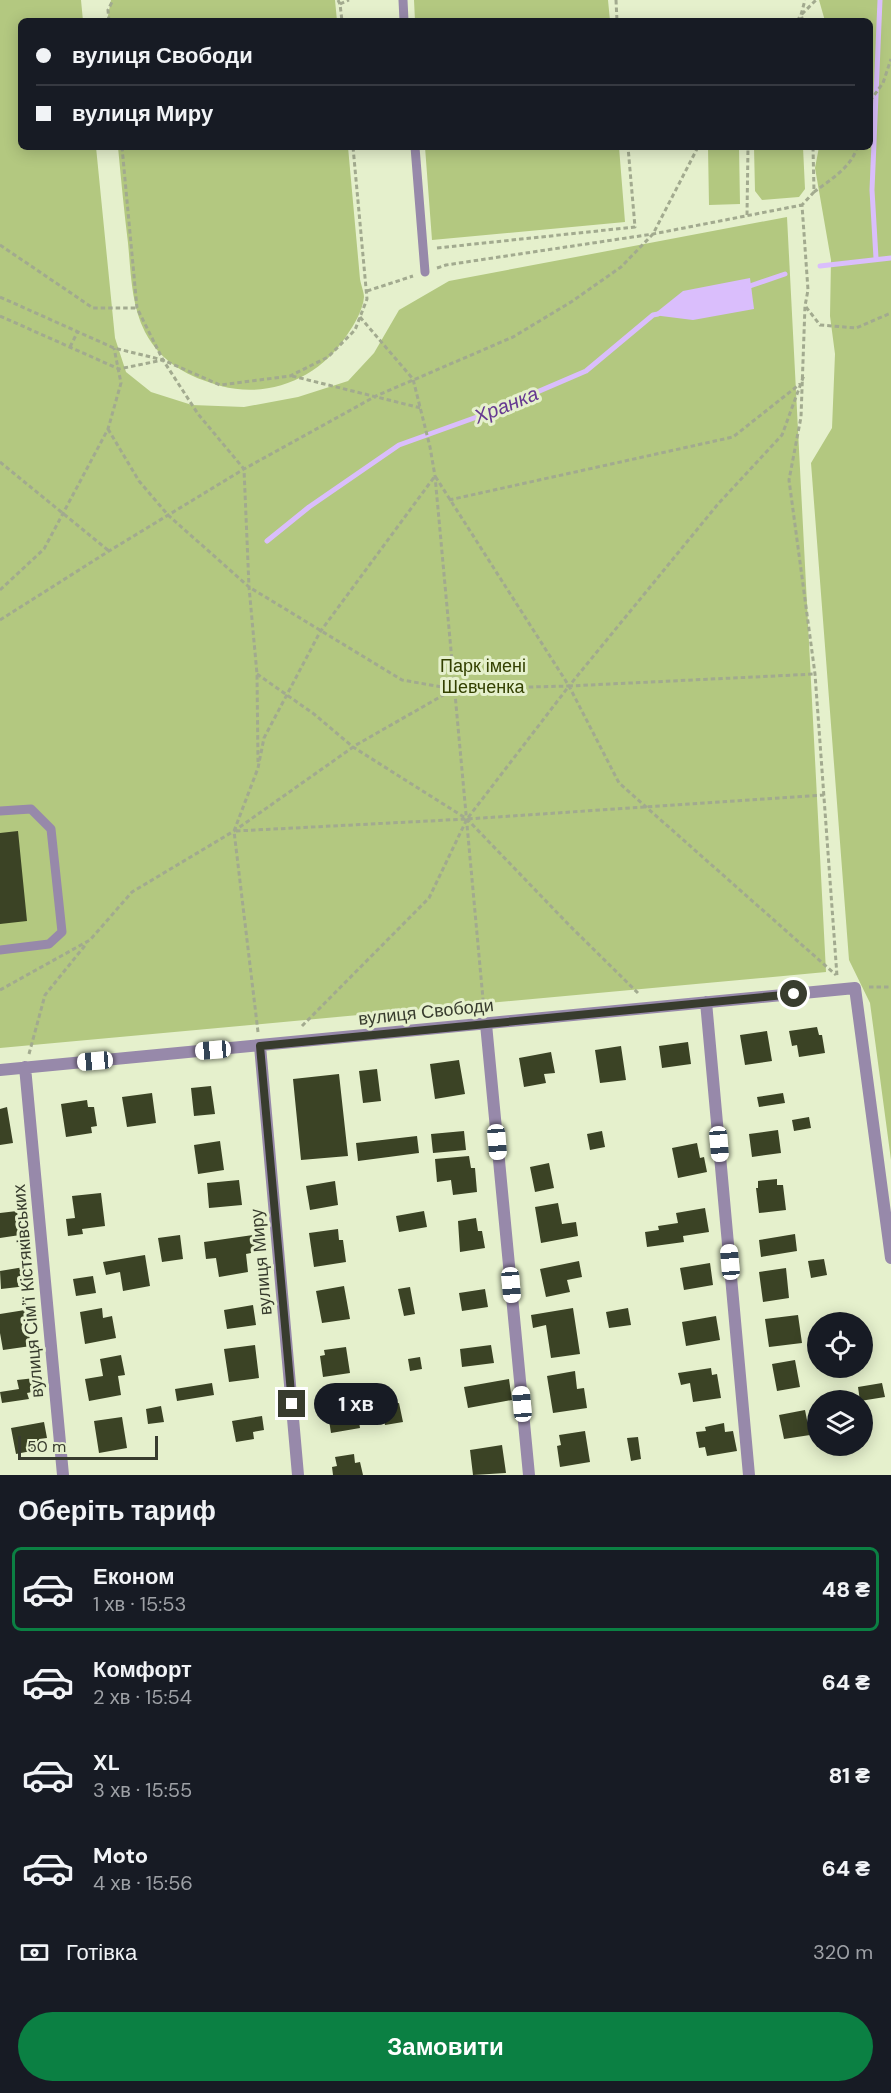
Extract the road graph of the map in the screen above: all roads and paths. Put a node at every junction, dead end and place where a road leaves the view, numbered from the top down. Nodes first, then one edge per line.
1 (113, 0) edge
2 (349, 0) edge
3 (403, 0) edge
4 (616, 0) edge
5 (806, 0) edge
6 (816, 0) edge
7 (339, 2) edge
8 (801, 15) junction
9 (109, 18) edge
10 (342, 18) edge
11 (404, 18) edge
12 (618, 18) edge
13 (799, 18) edge
14 (802, 18) edge
15 (891, 59) edge
16 (873, 97) edge
17 (122, 150) edge
18 (353, 150) edge
19 (415, 150) edge
20 (628, 150) edge
21 (696, 150) edge
22 (748, 150) edge
23 (813, 150) edge
24 (856, 150) edge
25 (814, 192) junction
26 (802, 205) junction
27 (747, 215) junction
28 (653, 234) junction
29 (0, 245) edge
30 (423, 250) junction
31 (425, 272) junction
32 (366, 291) junction
33 (0, 297) edge
34 (805, 306) junction
35 (137, 308) junction
36 (891, 313) edge
37 (0, 316) edge
38 (360, 317) junction
39 (78, 331) junction
40 (70, 347) junction
41 (114, 348) junction
42 (163, 360) junction
43 (119, 369) junction
44 (804, 375) junction
45 (290, 376) junction
46 (413, 379) junction
47 (800, 383) junction
48 (375, 396) junction
49 (421, 408) junction
50 (108, 429) junction
51 (0, 462) edge
52 (244, 469) junction
53 (435, 476) junction
54 (449, 500) junction
55 (63, 514) junction
56 (168, 515) junction
57 (109, 551) junction
58 (249, 587) junction
59 (0, 590) edge
60 (0, 620) edge
61 (320, 632) junction
62 (257, 674) junction
63 (815, 674) junction
64 (569, 686) junction
65 (454, 689) junction
66 (288, 695) junction
67 (353, 747) junction
68 (258, 768) junction
69 (824, 795) junction
70 (646, 807) junction
71 (0, 811) edge
72 (467, 819) junction
73 (234, 831) junction
74 (90, 940) junction
75 (0, 950) edge
76 (837, 976) junction
77 (891, 987) edge
78 (855, 988) junction
79 (0, 990) edge
80 (838, 990) junction
81 (706, 1002) junction
82 (653, 1007) junction
83 (486, 1024) junction
84 (283, 1044) junction
85 (260, 1046) junction
86 (25, 1067) junction
87 (0, 1070) edge
88 (891, 1258) edge
89 (63, 1475) edge
90 (298, 1475) edge
91 (528, 1475) edge
92 (749, 1475) edge

1 - 9 path
2 - 7 path
3 - 11 lane
4 - 12 path
5 - 8 path
6 - 8 path
7 - 10 path
8 - 13 path
8 - 14 path
15 - 16 path
17 - 35 path
18 - 32 path
19 - 30 lane
20 - 30 path
21 - 28 path
22 - 27 path
23 - 25 path
24 - 25 path
25 - 26 path
26 - 27 path
26 - 34 path
27 - 28 path
28 - 31 path
28 - 46 path
29 - 35 path
30 - 31 lane
31 - 32 path
32 - 38 path
33 - 39 path
34 - 36 path
34 - 44 path
35 - 42 path
37 - 40 path
38 - 45 path
38 - 46 path
39 - 40 path
39 - 41 path
40 - 43 path
41 - 42 path
41 - 43 path
42 - 43 path
42 - 45 path
42 - 52 path
43 - 50 path
44 - 47 path
44 - 63 path
45 - 48 path
46 - 48 path
46 - 49 path
47 - 54 path
47 - 64 path
48 - 49 path
48 - 52 path
49 - 53 path
50 - 55 path
50 - 56 path
51 - 55 path
52 - 56 path
52 - 58 path
53 - 54 path
53 - 61 path
53 - 65 path
54 - 64 path
55 - 57 path
55 - 59 path
56 - 57 path
56 - 58 path
57 - 60 path
58 - 61 path
58 - 62 path
61 - 65 path
61 - 66 path
62 - 66 path
62 - 68 path
63 - 64 path
63 - 69 path
64 - 65 path
64 - 70 path
64 - 72 path
65 - 67 path
65 - 72 path
66 - 67 path
66 - 68 path
67 - 72 path
67 - 73 path
68 - 73 path
69 - 70 path
69 - 76 path
70 - 72 path
70 - 76 path
71 - 75 lane
72 - 73 path
72 - 82 path
72 - 83 path
72 - 84 path
73 - 74 path
73 - 85 path
74 - 79 path
74 - 86 path
76 - 80 path
77 - 78 path
78 - 80 street, вулиця Свободи
78 - 88 street
80 - 81 street, вулиця Свободи
81 - 82 street, вулиця Свободи
81 - 92 street
82 - 83 street, вулиця Свободи
83 - 84 street, вулиця Свободи
83 - 91 street
84 - 85 street, вулиця Свободи
85 - 86 street, вулиця Свободи
85 - 90 street, вулиця Миру
86 - 87 street, вулиця Свободи
86 - 89 street, вулиця Сімʼї Кістяківських

